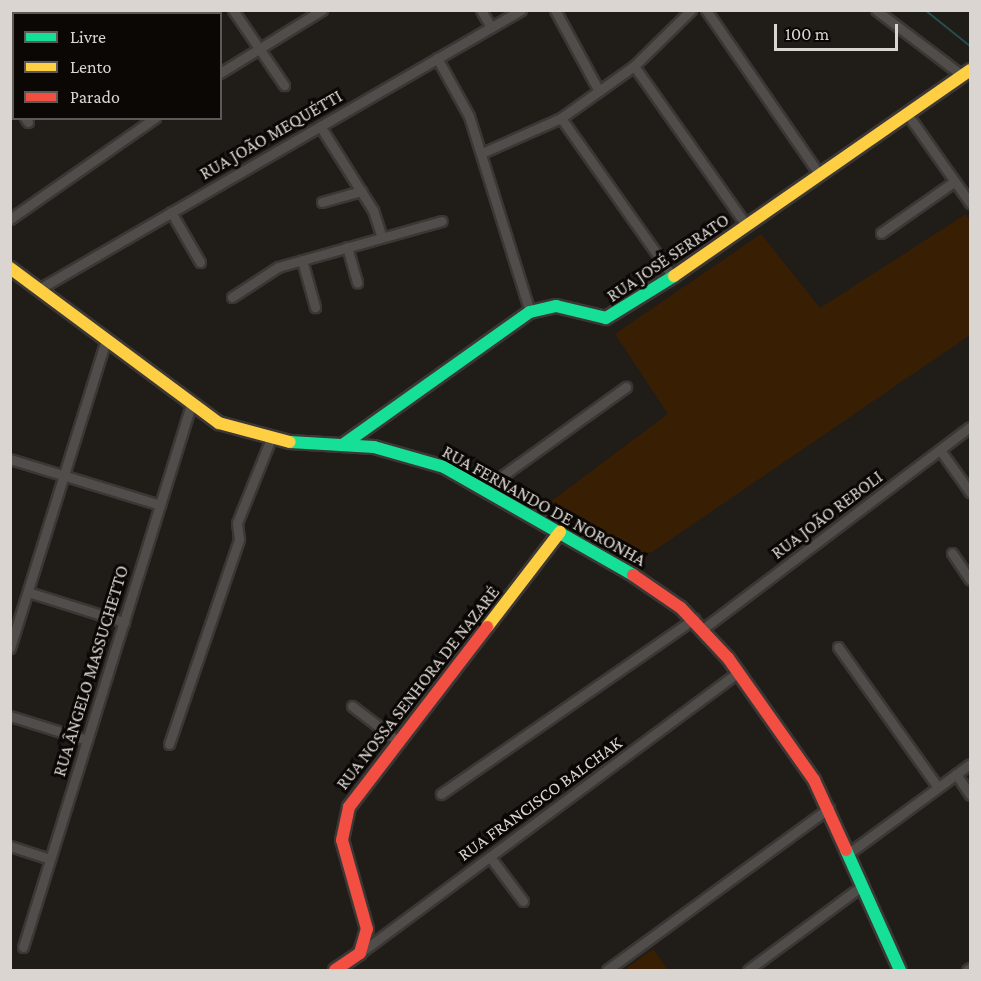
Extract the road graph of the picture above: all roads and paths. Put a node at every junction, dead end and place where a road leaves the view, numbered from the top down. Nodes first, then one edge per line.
1 (233, 10) edge
2 (322, 10) edge
3 (481, 10) edge
4 (521, 10) edge
5 (555, 10) edge
6 (691, 10) edge
7 (706, 10) edge
8 (876, 10) edge
9 (491, 27) junction
10 (260, 50) junction
11 (437, 58) junction
12 (634, 66) junction
13 (222, 72) edge
14 (967, 73) edge
15 (284, 85) dead end
16 (599, 91) junction
17 (908, 115) junction
18 (561, 118) junction
19 (152, 120) edge
20 (320, 126) junction
21 (482, 153) junction
22 (820, 175) junction
23 (955, 181) junction
24 (361, 191) junction
25 (322, 202) dead end
26 (970, 203) edge
27 (171, 212) junction
28 (10, 219) edge
29 (442, 221) dead end
30 (747, 226) junction
31 (881, 233) dead end
32 (382, 238) junction
33 (347, 248) junction
34 (302, 260) junction
35 (200, 262) dead end
36 (10, 268) edge
37 (673, 277) junction
38 (357, 283) dead end
39 (39, 289) junction
40 (232, 297) dead end
41 (315, 307) dead end
42 (530, 312) junction
43 (106, 339) junction
44 (626, 387) dead end
45 (191, 405) junction
46 (970, 427) edge
47 (270, 441) junction
48 (344, 444) junction
49 (940, 450) junction
50 (10, 459) edge
51 (64, 475) junction
52 (484, 489) junction
53 (970, 492) edge
54 (160, 505) junction
55 (560, 532) junction
56 (952, 553) dead end
57 (970, 580) edge
58 (28, 592) junction
59 (694, 619) junction
60 (124, 622) junction
61 (704, 628) junction
62 (838, 647) dead end
63 (10, 648) edge
64 (739, 672) junction
65 (352, 706) dead end
66 (10, 716) edge
67 (87, 740) junction
68 (399, 742) junction
69 (169, 744) dead end
70 (970, 764) edge
71 (956, 774) junction
72 (938, 787) junction
73 (441, 794) dead end
74 (970, 795) edge
75 (829, 808) junction
76 (10, 846) edge
77 (849, 853) junction
78 (490, 857) junction
79 (50, 859) junction
80 (862, 886) junction
81 (523, 901) dead end
82 (23, 947) dead end
83 (360, 952) junction
84 (335, 970) edge
85 (607, 970) edge
86 (748, 970) edge
87 (900, 970) edge

1 - 10 street
2 - 10 street
3 - 9 street
4 - 9 street, RUA JOÃO MEQUÉTTI
5 - 16 street
6 - 12 street
7 - 22 street
8 - 14 street
9 - 11 street, RUA JOÃO MEQUÉTTI
10 - 13 street
10 - 15 street
11 - 20 street, RUA JOÃO MEQUÉTTI
11 - 21 street
12 - 16 street
12 - 30 street
14 - 17 street, RUA JOSÉ SERRATO
16 - 18 street
17 - 22 street, RUA JOSÉ SERRATO
17 - 23 street
18 - 21 street
18 - 37 street
19 - 28 street
20 - 24 street
20 - 27 street, RUA JOÃO MEQUÉTTI
21 - 42 street
22 - 30 street, RUA JOSÉ SERRATO
23 - 26 street
23 - 31 street
24 - 25 street
24 - 32 street
27 - 35 street
27 - 39 street, RUA JOÃO MEQUÉTTI
29 - 32 street
30 - 37 street, RUA JOSÉ SERRATO
32 - 33 street
33 - 34 street
33 - 38 street
34 - 40 street
34 - 41 street
36 - 39 street, RUA FERNANDO DE NORONHA
37 - 42 street, RUA JOSÉ SERRATO
39 - 43 street, RUA FERNANDO DE NORONHA
42 - 48 street, RUA JOSÉ SERRATO
43 - 45 street, RUA FERNANDO DE NORONHA
43 - 51 street
44 - 52 street
45 - 47 street, RUA FERNANDO DE NORONHA
45 - 54 street, RUA ÂNGELO MASSUCHETTO
46 - 49 street, RUA JOÃO REBOLI
47 - 48 street, RUA FERNANDO DE NORONHA
47 - 69 street
48 - 52 street, RUA FERNANDO DE NORONHA
49 - 53 street
49 - 61 street, RUA JOÃO REBOLI
50 - 51 street
51 - 54 street
51 - 58 street
52 - 55 street, RUA FERNANDO DE NORONHA
54 - 60 street, RUA ÂNGELO MASSUCHETTO
55 - 59 street, RUA FERNANDO DE NORONHA
55 - 68 street, RUA NOSSA SENHORA DE NAZARÉ
56 - 57 street
58 - 60 street
58 - 63 street
59 - 61 street, RUA FERNANDO DE NORONHA
59 - 73 street
60 - 67 street, RUA ÂNGELO MASSUCHETTO
61 - 64 street, RUA FERNANDO DE NORONHA
62 - 72 street
64 - 75 street, RUA FERNANDO DE NORONHA
64 - 78 street, RUA FRANCISCO BALCHAK
65 - 68 street
66 - 67 street
67 - 79 street, RUA ÂNGELO MASSUCHETTO
68 - 83 street, RUA NOSSA SENHORA DE NAZARÉ
70 - 71 street
71 - 72 street
71 - 74 street
72 - 77 street
75 - 77 street, RUA FERNANDO DE NORONHA
75 - 85 street
76 - 79 street
77 - 80 street, RUA FERNANDO DE NORONHA
78 - 81 street
78 - 83 street, RUA FRANCISCO BALCHAK
79 - 82 street, RUA ÂNGELO MASSUCHETTO
80 - 86 street
80 - 87 street, RUA FERNANDO DE NORONHA
83 - 84 street

